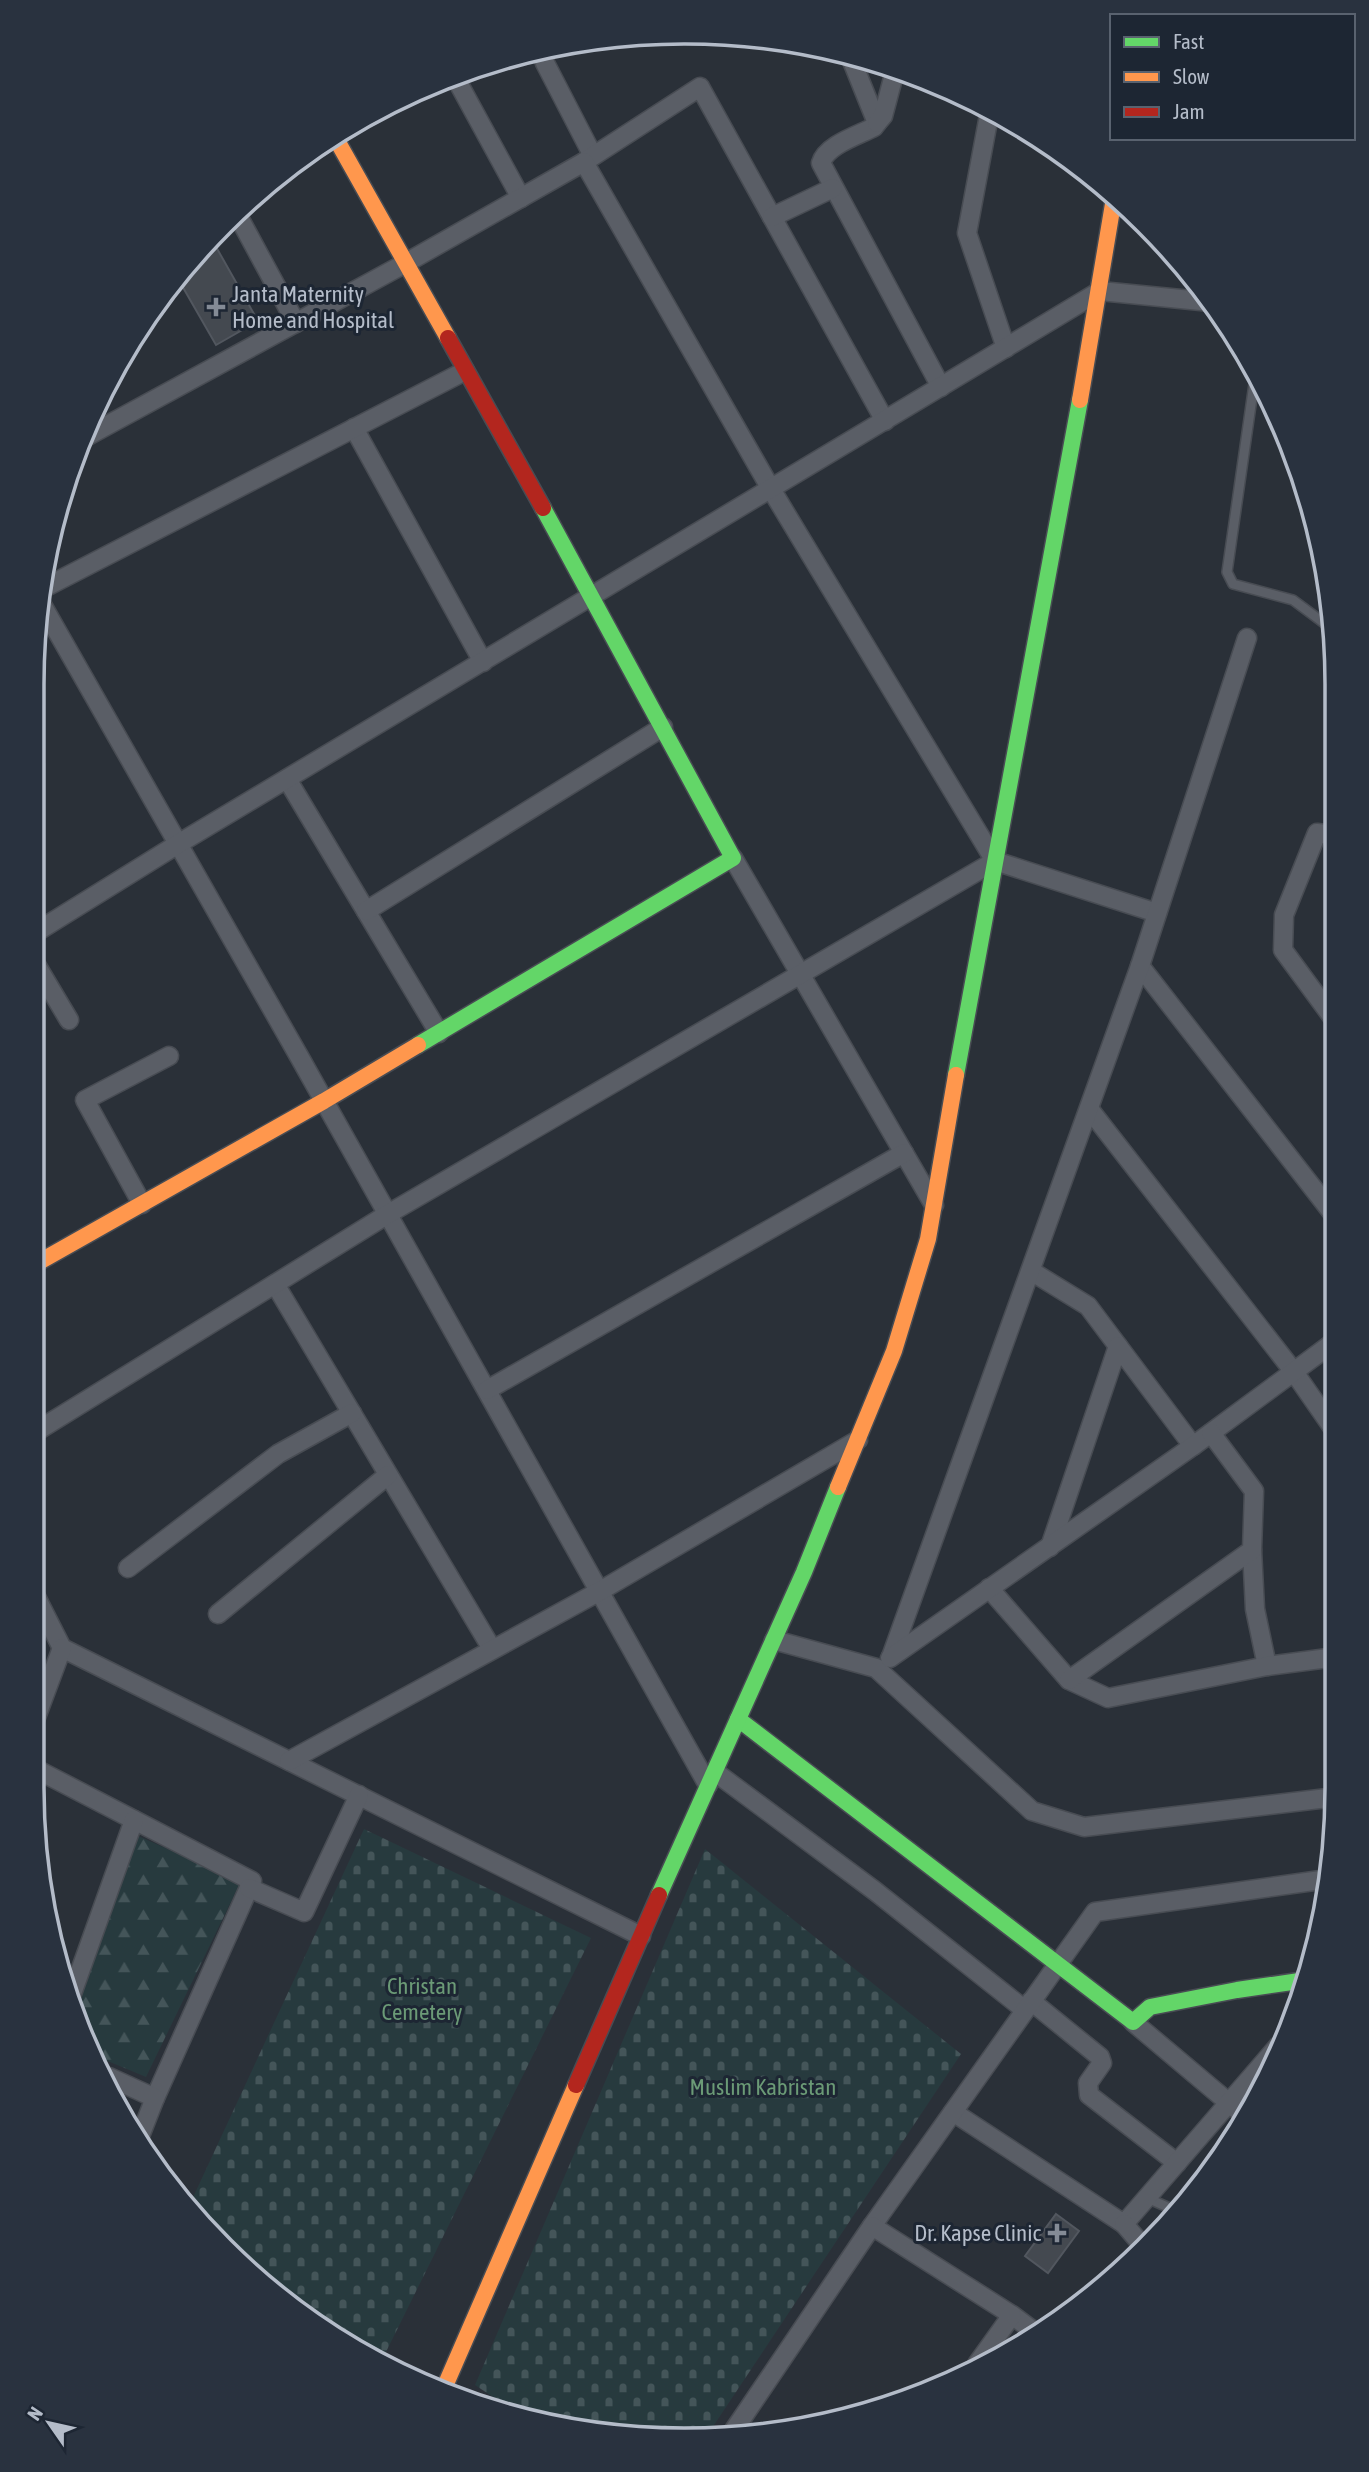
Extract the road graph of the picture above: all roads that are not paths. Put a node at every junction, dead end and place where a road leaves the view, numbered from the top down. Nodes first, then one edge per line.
1 (544, 60) edge
2 (855, 67) edge
3 (893, 79) edge
4 (460, 85) edge
5 (988, 121) edge
6 (877, 123) junction
7 (340, 145) edge
8 (589, 159) junction
9 (833, 188) junction
10 (521, 198) junction
11 (1112, 208) edge
12 (772, 217) junction
13 (241, 222) edge
14 (404, 264) junction
15 (1100, 291) junction
16 (1198, 301) edge
17 (296, 323) junction
18 (1006, 348) junction
19 (466, 371) junction
20 (941, 387) junction
21 (1253, 390) edge
22 (101, 420) edge
23 (885, 421) junction
24 (355, 428) junction
25 (771, 489) junction
26 (52, 584) edge
27 (593, 596) junction
28 (48, 615) edge
29 (1322, 622) edge
30 (1247, 638) dead end
31 (483, 662) junction
32 (663, 727) junction
33 (288, 779) junction
34 (1325, 834) edge
35 (178, 844) junction
36 (733, 858) junction
37 (995, 861) junction
38 (366, 911) junction
39 (1157, 913) junction
40 (44, 927) edge
41 (1140, 966) junction
42 (800, 974) junction
43 (44, 977) edge
44 (1325, 1003) edge
45 (69, 1020) dead end
46 (439, 1033) junction
47 (169, 1056) dead end
48 (324, 1101) junction
49 (1090, 1110) junction
50 (904, 1153) junction
51 (1325, 1202) edge
52 (142, 1204) junction
53 (934, 1205) junction
54 (388, 1214) junction
55 (44, 1257) edge
56 (1031, 1270) junction
57 (275, 1284) junction
58 (1118, 1346) junction
59 (1325, 1349) edge
60 (1294, 1372) junction
61 (487, 1390) junction
62 (352, 1413) junction
63 (1325, 1417) edge
64 (44, 1427) edge
65 (1211, 1433) junction
66 (858, 1440) junction
67 (1194, 1446) junction
68 (388, 1475) junction
69 (1050, 1547) junction
70 (1252, 1550) junction
71 (128, 1568) dead end
72 (989, 1588) junction
73 (600, 1591) junction
74 (44, 1613) edge
75 (218, 1614) dead end
76 (774, 1640) junction
77 (62, 1648) junction
78 (492, 1649) junction
79 (891, 1657) junction
80 (1325, 1658) edge
81 (1267, 1666) junction
82 (876, 1668) junction
83 (1069, 1680) junction
84 (44, 1696) edge
85 (738, 1719) junction
86 (289, 1761) junction
87 (44, 1774) edge
88 (711, 1778) junction
89 (359, 1795) junction
90 (1325, 1798) edge
91 (134, 1820) junction
92 (1318, 1880) edge
93 (249, 1888) junction
94 (641, 1936) junction
95 (1058, 1964) junction
96 (1294, 1982) edge
97 (75, 1984) edge
98 (1028, 2005) junction
99 (1133, 2022) junction
100 (1262, 2064) edge
101 (115, 2080) edge
102 (155, 2098) junction
103 (1229, 2102) junction
104 (1238, 2110) edge
105 (953, 2112) junction
106 (143, 2129) edge
107 (1177, 2163) junction
108 (1147, 2198) junction
109 (1168, 2207) edge
110 (1124, 2224) junction
111 (872, 2226) junction
112 (1138, 2241) edge
113 (1012, 2315) junction
114 (1028, 2327) edge
115 (985, 2353) edge
116 (446, 2382) edge
117 (737, 2426) edge

1 - 8 street
2 - 6 street
3 - 6 street
4 - 10 street
5 - 18 street
6 - 9 street
7 - 14 street
8 - 10 street
8 - 12 street
8 - 25 street
9 - 12 street
9 - 20 street
10 - 14 street
11 - 15 street
12 - 23 street
13 - 17 street
14 - 17 street
14 - 19 street
15 - 16 street
15 - 18 street
15 - 37 street
17 - 22 street
18 - 20 street
19 - 24 street
19 - 27 street
20 - 23 street
21 - 29 lane
23 - 25 street
24 - 26 street
24 - 31 street
25 - 27 street
25 - 37 street
27 - 31 street
27 - 32 street
28 - 35 street
30 - 39 street
31 - 33 street
32 - 36 street
32 - 38 street
33 - 35 street
33 - 38 street
34 - 44 street
35 - 40 street
35 - 48 street
36 - 42 street
36 - 46 street
37 - 39 street
37 - 42 street
37 - 53 street
38 - 46 street
39 - 41 street
41 - 49 street
41 - 51 street
42 - 50 street
42 - 54 street
43 - 45 street
46 - 48 street
47 - 52 street
48 - 52 street
48 - 54 street
49 - 56 street
49 - 60 street
50 - 53 street
50 - 61 street
52 - 55 street
53 - 66 street
54 - 57 street
54 - 61 street
56 - 58 street
56 - 79 street
57 - 62 street
57 - 64 street
58 - 67 street
58 - 69 street
59 - 60 street
60 - 63 street
60 - 65 street
61 - 73 street
62 - 68 street
62 - 71 street
65 - 67 street
65 - 70 street
66 - 73 street
66 - 76 street
67 - 69 street
68 - 75 street
68 - 78 street
69 - 72 street
70 - 81 street
70 - 83 street
72 - 79 street
72 - 83 street
73 - 78 street
73 - 88 street
74 - 77 street
76 - 82 street
76 - 85 street
77 - 84 street
77 - 86 street
78 - 86 street
79 - 82 street
80 - 81 street
81 - 83 street
82 - 90 street
85 - 88 street
85 - 95 street
86 - 89 street
87 - 91 street
88 - 94 street
88 - 98 street
89 - 93 street
89 - 94 street
91 - 93 street
91 - 97 street
92 - 95 street
93 - 102 street
94 - 116 street
95 - 98 street
95 - 99 street
96 - 99 street
98 - 105 street
98 - 107 street
99 - 103 street
100 - 103 street
101 - 102 street
102 - 106 street
103 - 104 street
103 - 107 street
105 - 110 street
105 - 111 street
107 - 108 street
108 - 109 lane
108 - 110 street
110 - 112 street
111 - 113 street
111 - 117 street
113 - 114 street
113 - 115 street

